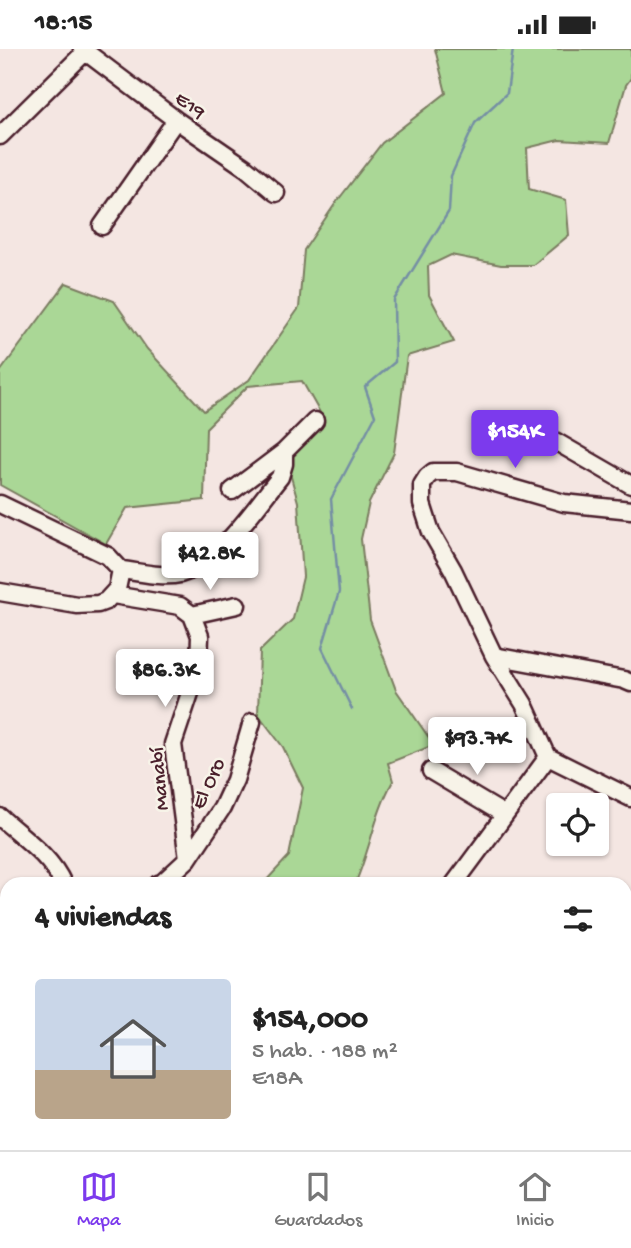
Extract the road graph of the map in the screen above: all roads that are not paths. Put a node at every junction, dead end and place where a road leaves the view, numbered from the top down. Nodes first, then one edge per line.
1 (84, 51) edge
2 (176, 120) junction
3 (0, 136) edge
4 (276, 193) dead end
5 (102, 226) dead end
6 (316, 421) dead end
7 (541, 433) dead end
8 (284, 452) junction
9 (631, 485) edge
10 (232, 491) dead end
11 (0, 504) edge
12 (631, 510) edge
13 (121, 570) junction
14 (0, 592) edge
15 (113, 595) junction
16 (237, 605) dead end
17 (192, 615) junction
18 (494, 656) junction
19 (631, 683) edge
20 (252, 722) dead end
21 (548, 757) junction
22 (430, 772) dead end
23 (631, 798) edge
24 (505, 815) junction
25 (0, 817) edge
26 (188, 859) junction
27 (60, 877) edge
28 (168, 877) edge
29 (458, 877) edge

1 - 2 street, E19
1 - 3 street
2 - 4 street, E19
2 - 5 street
6 - 8 street
7 - 9 street
8 - 10 street
8 - 13 street
11 - 13 street
12 - 18 street
13 - 15 street
14 - 15 street
15 - 17 street
16 - 17 street
17 - 26 street, Manabí
18 - 19 street
18 - 21 street
20 - 26 street, El Oro
21 - 23 street
21 - 24 street
22 - 24 street
24 - 29 street
25 - 27 street
26 - 28 street, El Oro

